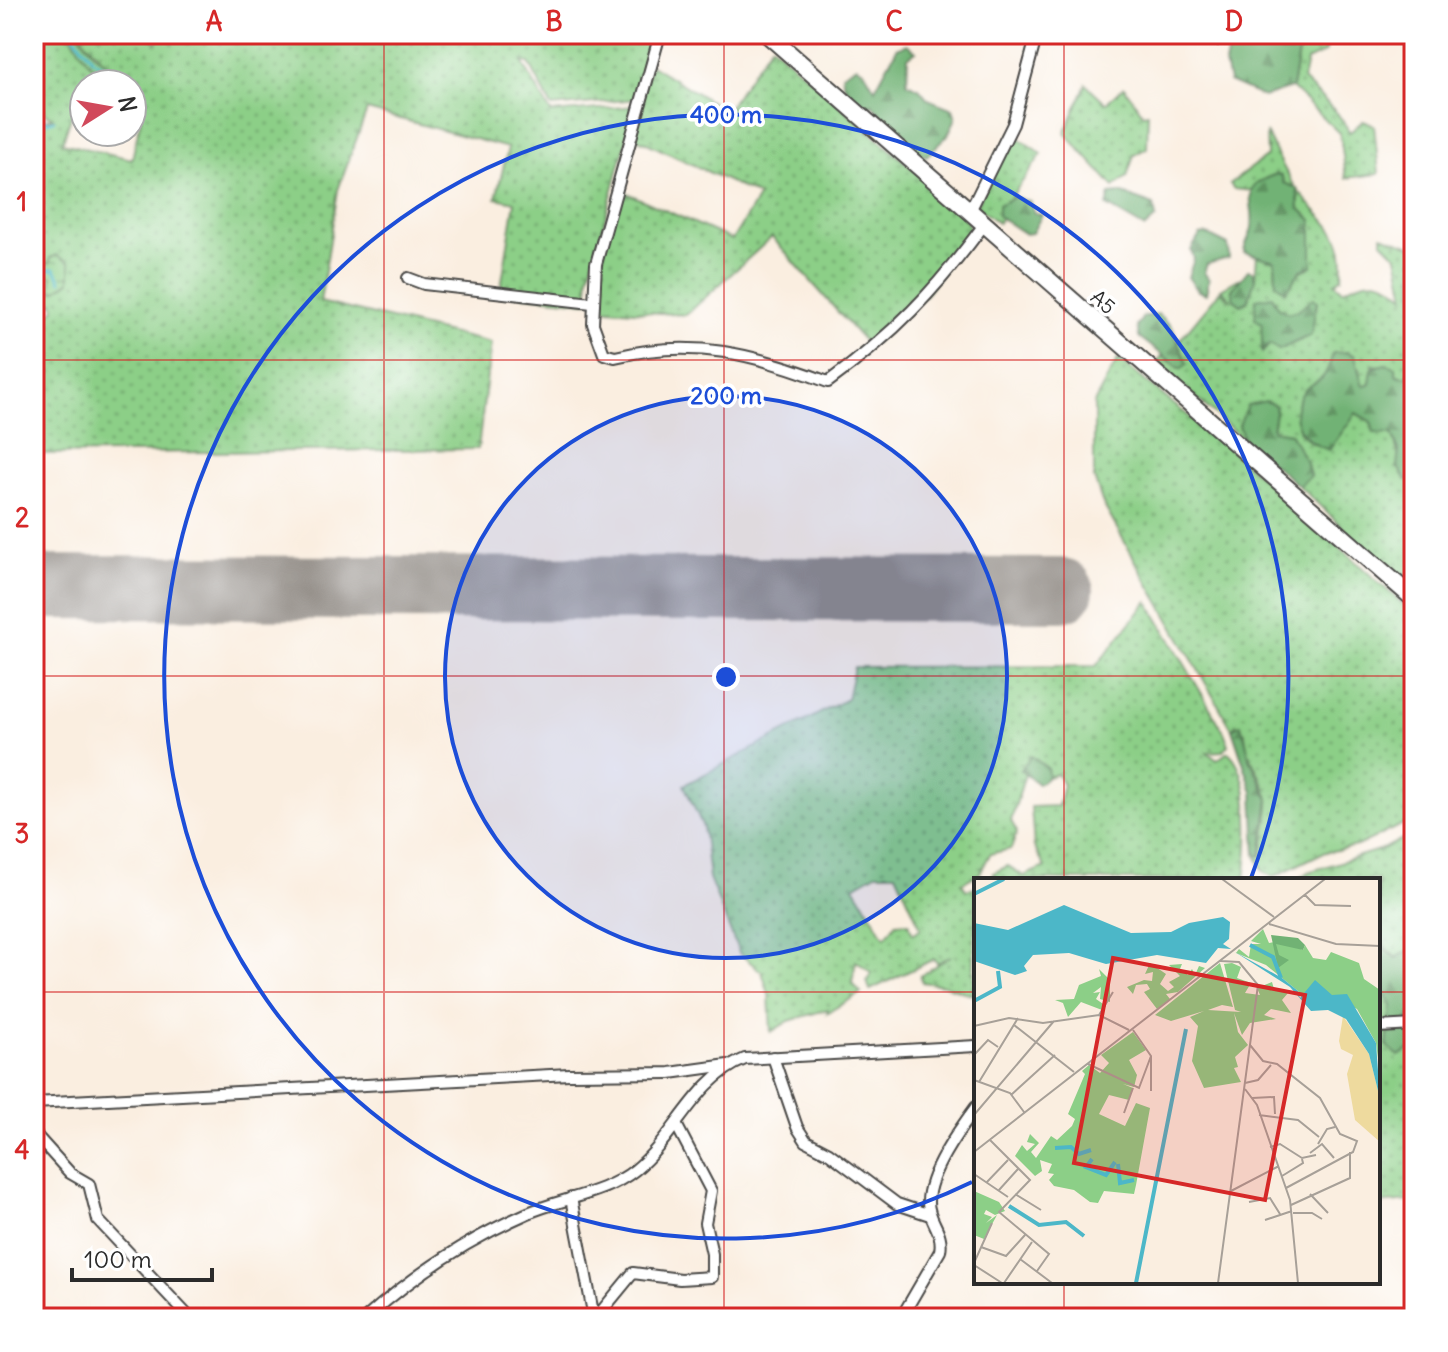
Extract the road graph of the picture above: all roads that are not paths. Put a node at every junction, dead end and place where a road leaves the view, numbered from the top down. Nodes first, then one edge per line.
1 (660, 34) edge
2 (767, 34) edge
3 (1037, 34) edge
4 (1141, 34) edge
5 (1216, 40) dead end
6 (969, 213) junction
7 (983, 226) junction
8 (408, 278) dead end
9 (592, 303) junction
10 (1414, 599) edge
11 (1414, 1025) edge
12 (1380, 1027) edge
13 (974, 1046) edge
14 (773, 1057) junction
15 (730, 1065) junction
16 (34, 1103) edge
17 (974, 1110) edge
18 (677, 1126) junction
19 (34, 1133) edge
20 (571, 1198) junction
21 (930, 1215) junction
22 (370, 1316) edge
23 (190, 1318) edge
24 (595, 1318) edge
25 (901, 1318) edge

1 - 9 street
2 - 6 highway, A5 / A5
3 - 6 street
4 - 5 street
6 - 7 highway, A5 / A5
7 - 9 street
7 - 10 highway, A5 / A5
8 - 9 street
11 - 12 street
13 - 14 street
14 - 15 street
14 - 21 street
15 - 16 street
15 - 18 street
17 - 21 street
18 - 20 street
18 - 24 street
19 - 23 street
20 - 22 street
20 - 24 street
21 - 25 street

